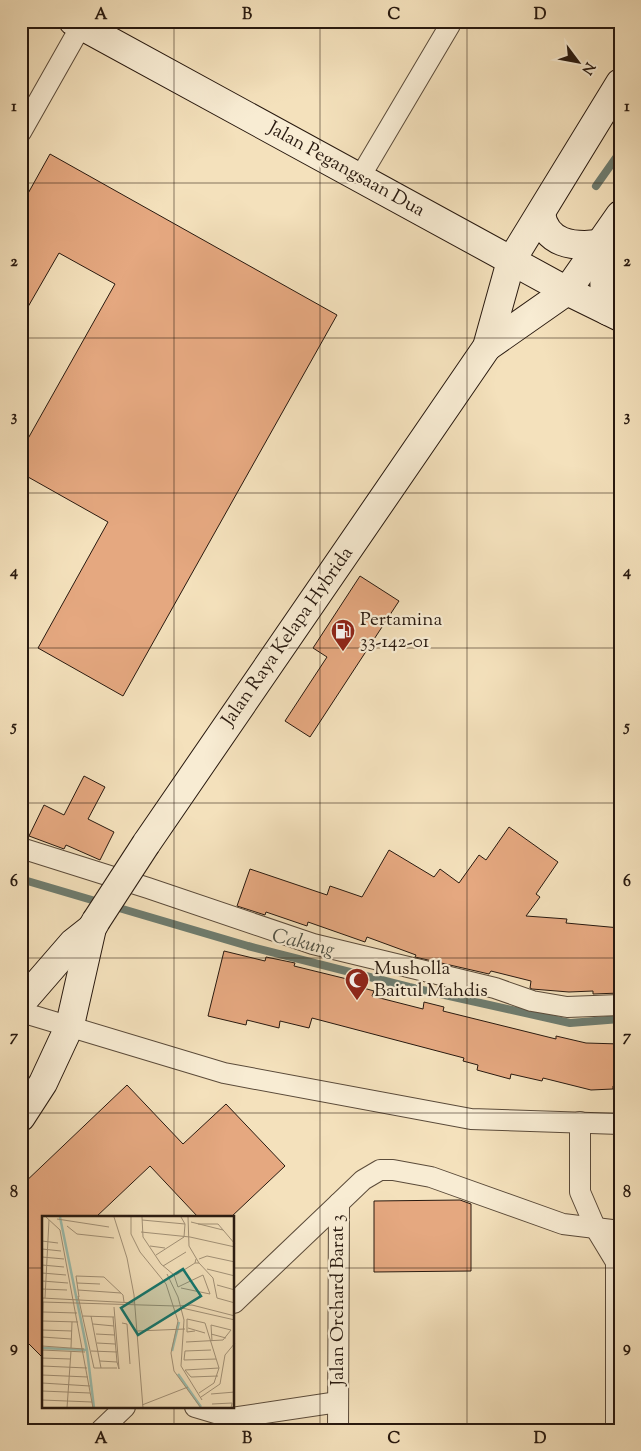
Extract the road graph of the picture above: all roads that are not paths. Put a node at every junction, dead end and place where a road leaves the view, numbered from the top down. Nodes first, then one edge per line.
1 (77, 23) edge
2 (450, 25) dead end
3 (620, 83) edge
4 (21, 132) edge
5 (360, 177) junction
6 (542, 214) junction
7 (620, 216) edge
8 (599, 244) junction
9 (511, 261) junction
10 (567, 292) junction
11 (614, 314) edge
12 (488, 347) junction
13 (21, 848) edge
14 (94, 925) junction
15 (21, 1003) edge
16 (620, 1005) edge
17 (21, 1012) edge
18 (70, 1025) junction
19 (21, 1117) edge
20 (580, 1122) junction
21 (620, 1124) edge
22 (339, 1203) junction
23 (596, 1229) junction
24 (620, 1231) edge
25 (618, 1257) edge
26 (235, 1302) edge
27 (338, 1402) junction
28 (124, 1408) edge
29 (198, 1408) edge
30 (101, 1430) edge
31 (338, 1430) edge
32 (616, 1430) edge

1 - 4 street
1 - 5 main road, Jalan Pegangsaan Dua
2 - 5 street
3 - 6 main road, Jalan Raya Kelapa Hybrida
5 - 9 main road, Jalan Pegangsaan Dua
6 - 8 main road
6 - 9 main road, Jalan Raya Kelapa Hybrida
7 - 8 main road, Jalan Raya Kelapa Hybrida
7 - 11 main road
8 - 10 main road, Jalan Raya Kelapa Hybrida
9 - 10 main road, Jalan Pegangsaan Dua
9 - 12 main road, Jalan Raya Kelapa Hybrida
10 - 11 main road, Jalan Pegangsaan Dua
10 - 12 main road, Jalan Raya Kelapa Hybrida
12 - 14 main road, Jalan Raya Kelapa Hybrida, bridge
13 - 16 street
14 - 15 main road
14 - 18 main road
17 - 18 street
18 - 19 main road
18 - 20 street
20 - 21 street
20 - 23 street
22 - 23 street, Jalan Orchard Barat 3
22 - 26 street
22 - 27 street, Jalan Orchard Barat 3
23 - 24 street, Jalan Orchard Barat 3
23 - 25 street
25 - 32 street
27 - 29 street
27 - 31 street, Jalan Orchard Barat 3
28 - 30 street

